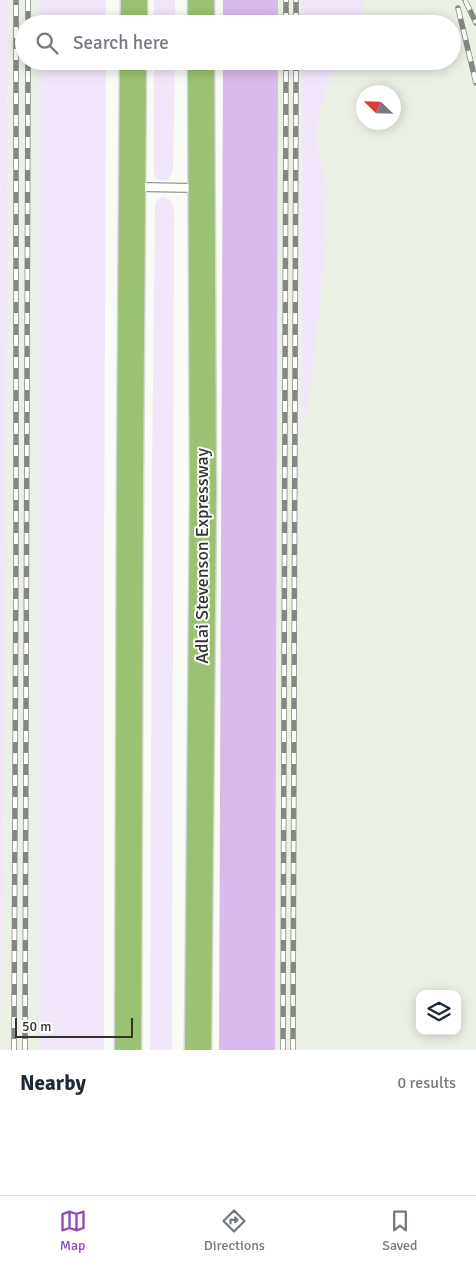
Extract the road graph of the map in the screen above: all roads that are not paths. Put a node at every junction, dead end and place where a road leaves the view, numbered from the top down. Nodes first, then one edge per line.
1 (134, 0) edge
2 (201, 0) edge
3 (134, 15) edge
4 (201, 15) edge
5 (133, 70) edge
6 (201, 70) edge
7 (132, 187) junction
8 (202, 188) junction
9 (128, 1050) edge
10 (198, 1050) edge

1 - 3 highway
2 - 4 highway
5 - 7 highway
6 - 8 highway, Adlai Stevenson Expressway
7 - 8 lane
7 - 9 highway
8 - 10 highway, Adlai Stevenson Expressway

